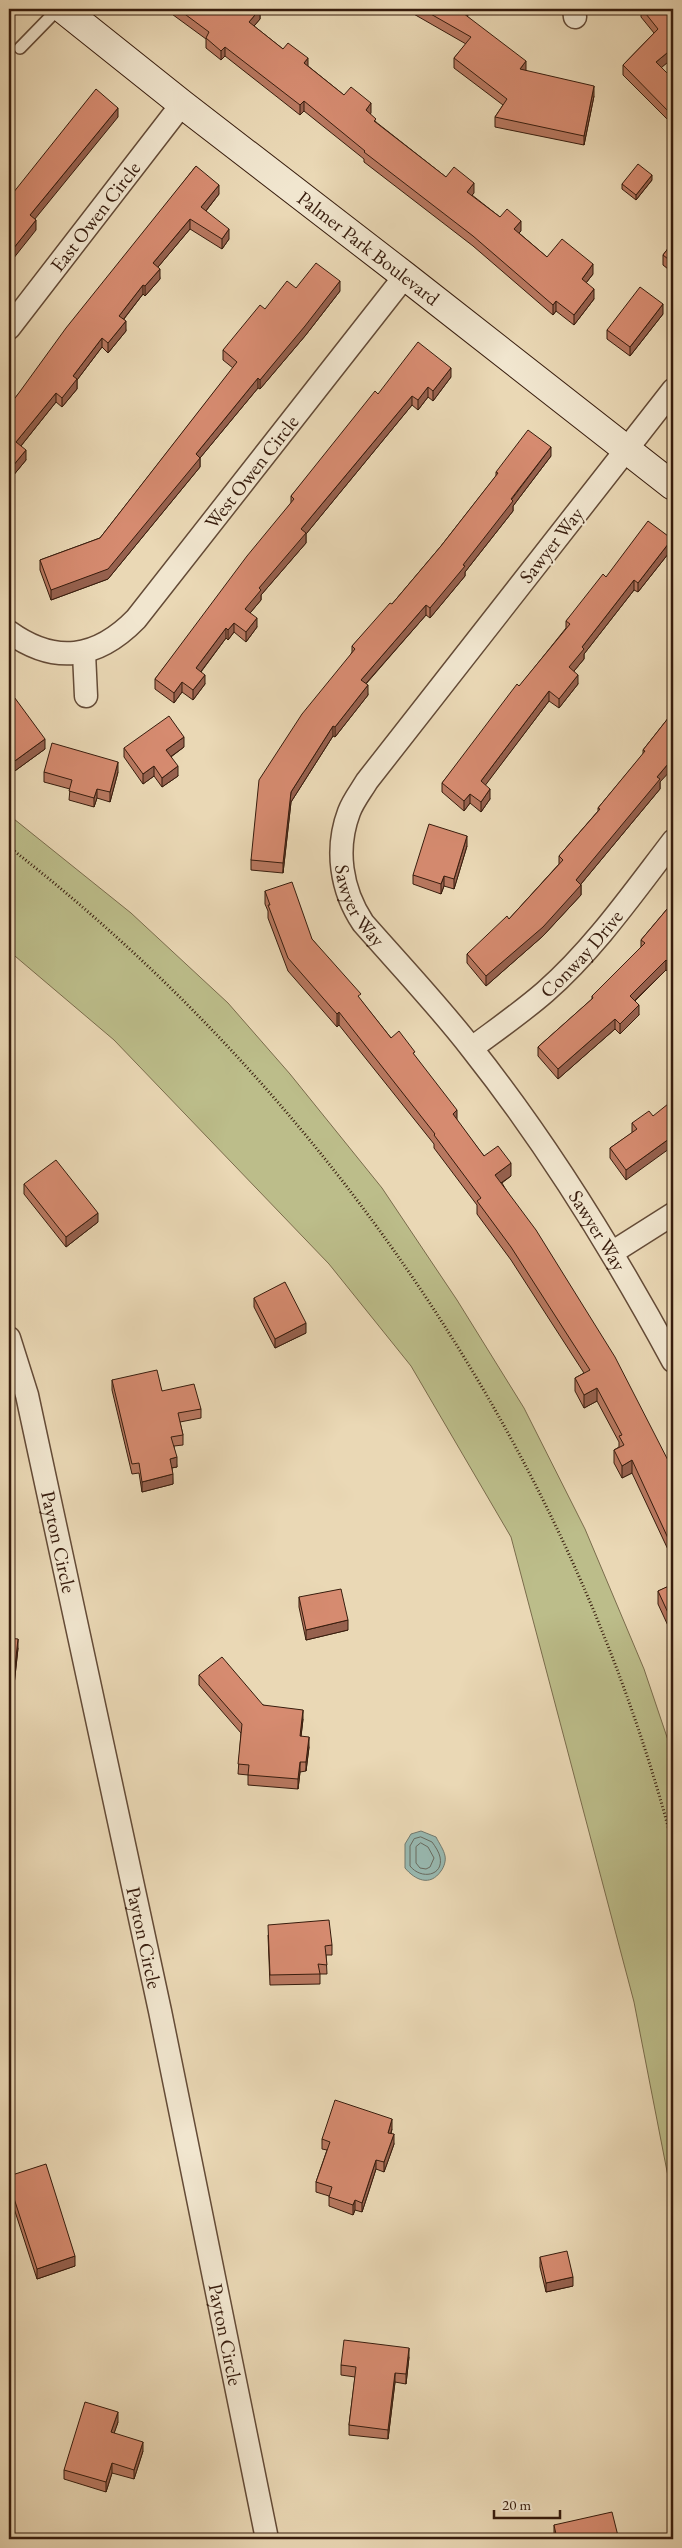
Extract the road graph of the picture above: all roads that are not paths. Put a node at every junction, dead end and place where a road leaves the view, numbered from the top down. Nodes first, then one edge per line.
1 (58, 9) edge
2 (63, 9) edge
3 (20, 48) dead end
4 (182, 104) junction
5 (406, 276) junction
6 (9, 328) edge
7 (673, 390) edge
8 (626, 450) junction
9 (673, 486) edge
10 (9, 632) edge
11 (84, 653) junction
12 (86, 696) dead end
13 (673, 841) edge
14 (472, 1048) junction
15 (673, 1214) edge
16 (612, 1252) junction
17 (9, 1338) edge
18 (673, 1361) edge
19 (267, 2539) edge

1 - 3 lane
2 - 4 main road, Palmer Park Boulevard
4 - 5 main road, Palmer Park Boulevard
4 - 6 street, East Owen Circle
5 - 8 main road, Palmer Park Boulevard
5 - 11 street, West Owen Circle
7 - 8 street, Sawyer Way
8 - 9 main road, Palmer Park Boulevard
8 - 14 street, Sawyer Way
10 - 11 street, West Owen Circle
11 - 12 street
13 - 14 street, Conway Drive
14 - 16 street, Sawyer Way
15 - 16 street
16 - 18 street, Sawyer Way
17 - 19 street, Payton Circle

